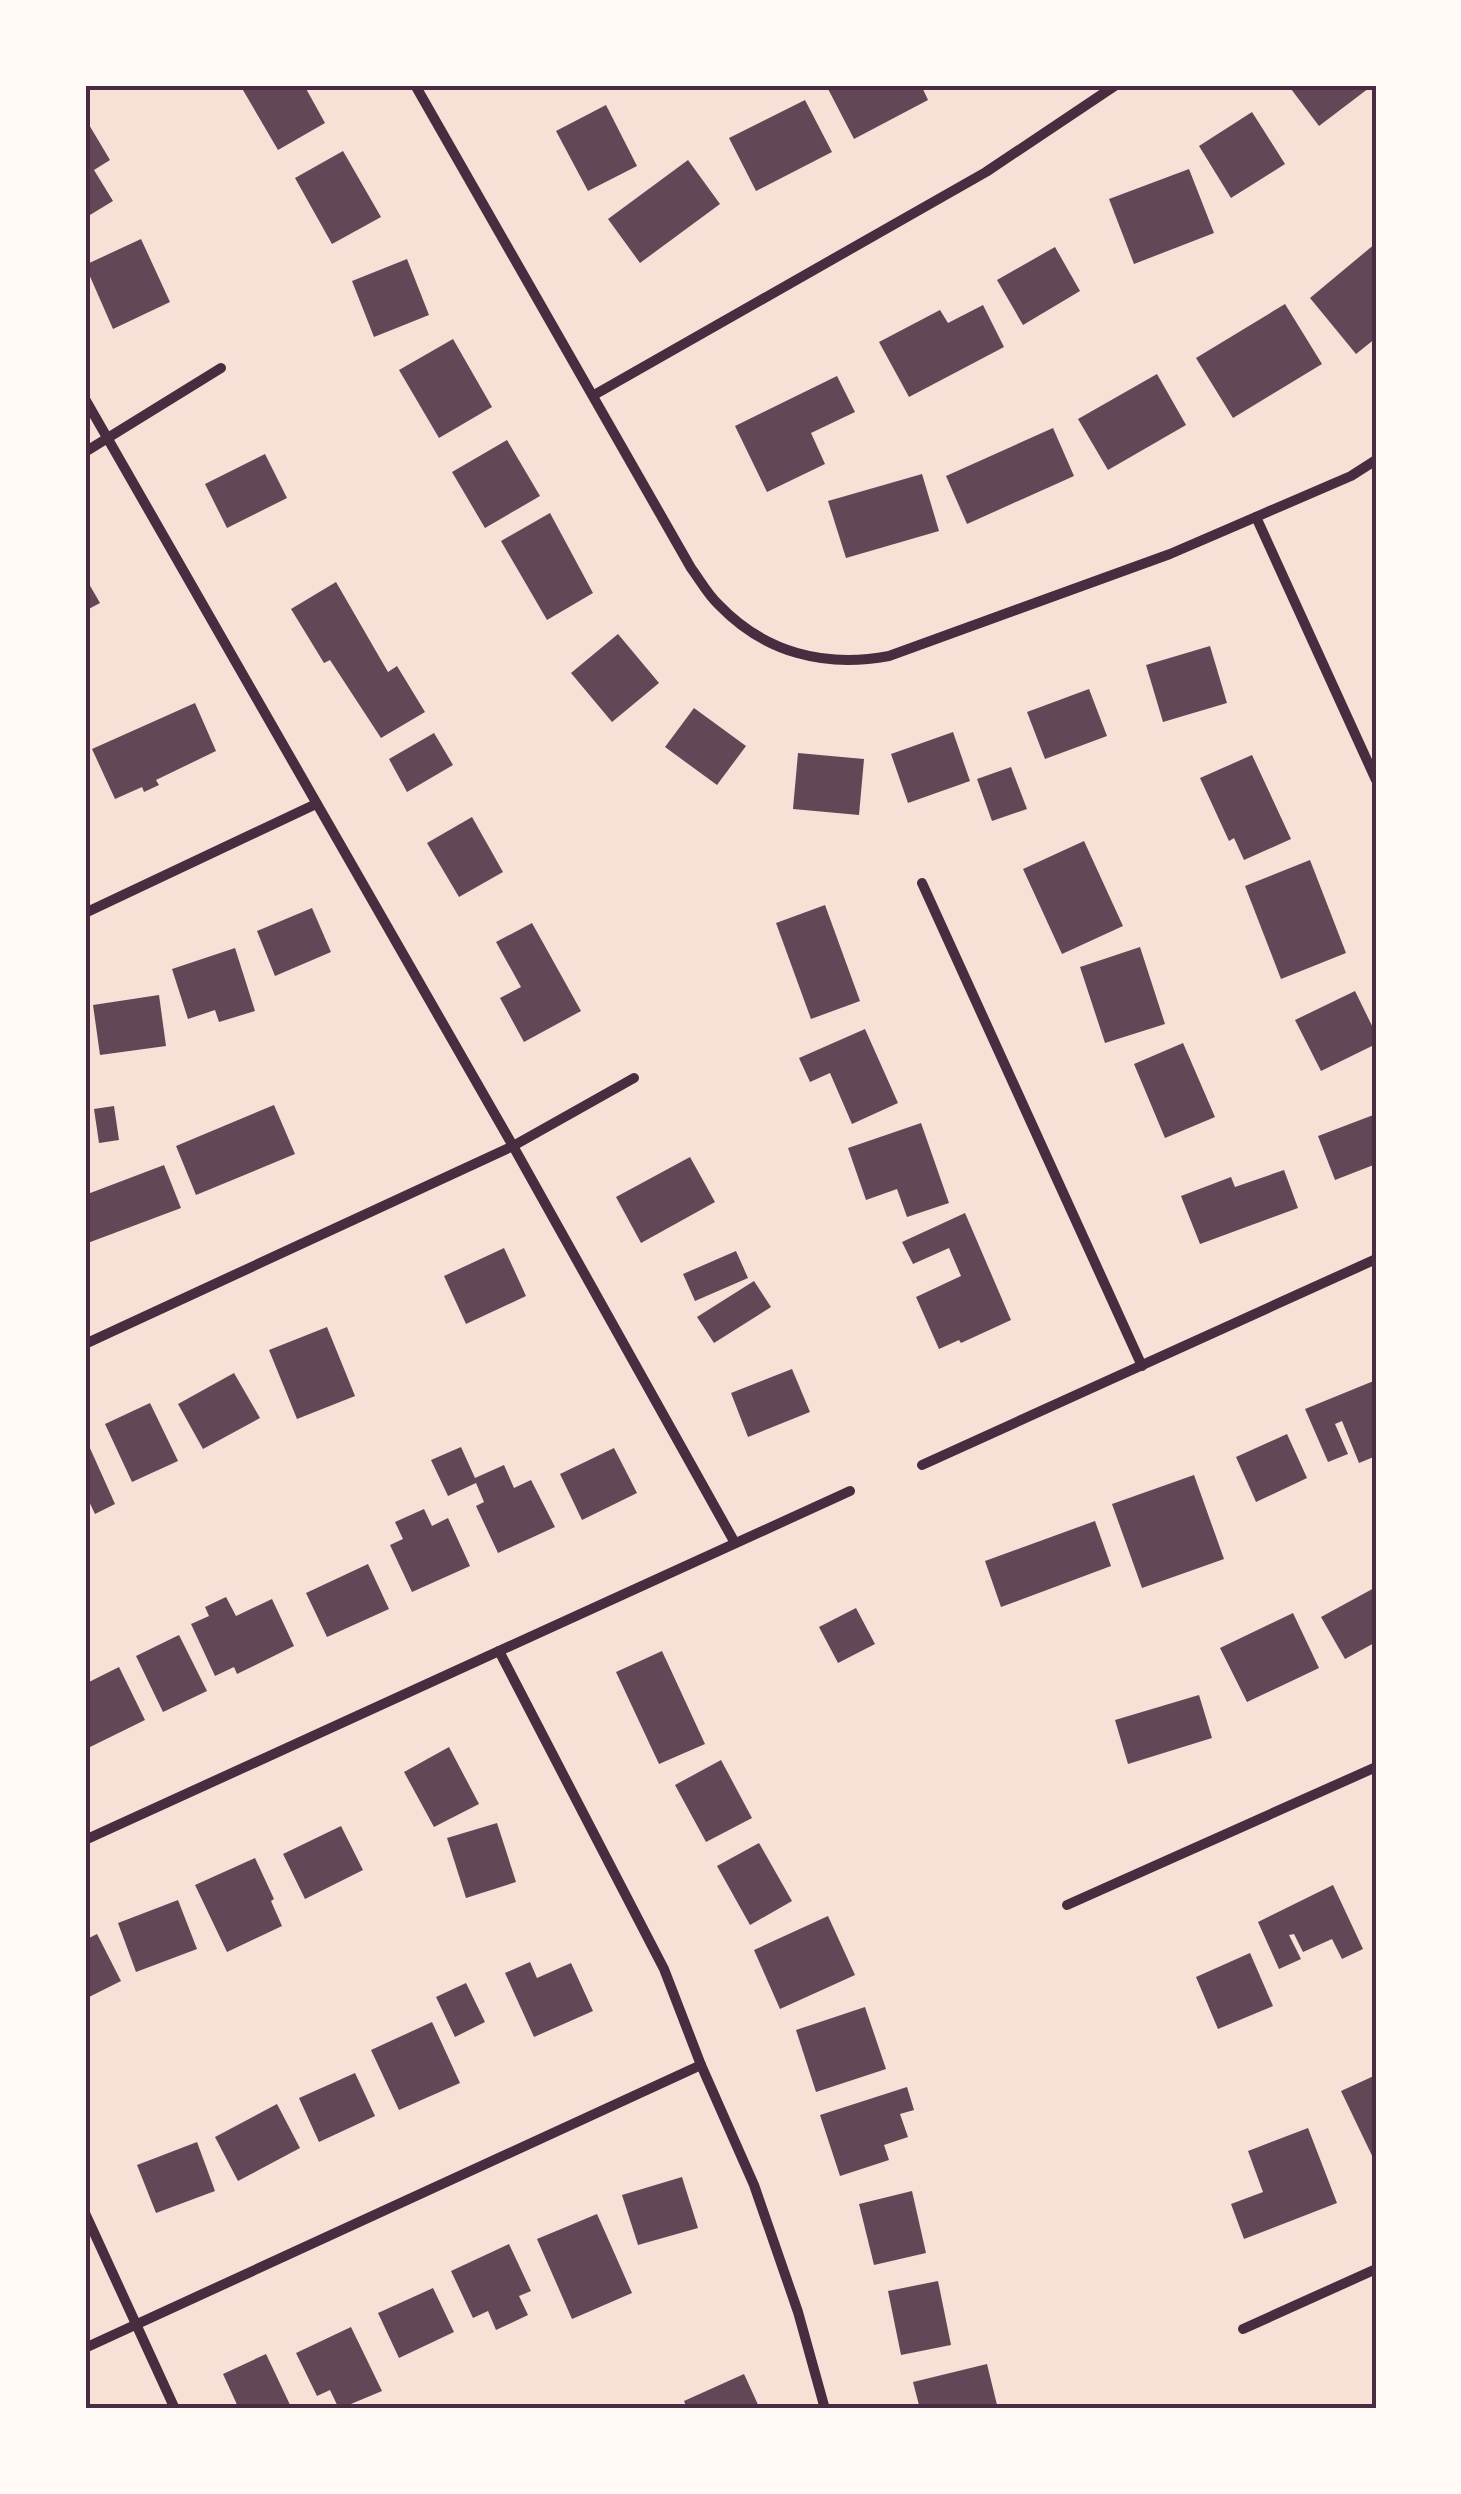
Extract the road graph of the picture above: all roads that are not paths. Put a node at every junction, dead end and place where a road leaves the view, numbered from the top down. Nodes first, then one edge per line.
1 (415, 85) edge
2 (1116, 85) edge
3 (220, 368) dead end
4 (594, 395) junction
5 (85, 399) edge
6 (107, 438) junction
7 (85, 452) edge
8 (1376, 460) edge
9 (1256, 517) junction
10 (1376, 780) edge
11 (316, 804) junction
12 (922, 883) dead end
13 (85, 913) edge
14 (634, 1078) dead end
15 (514, 1146) junction
16 (1376, 1259) edge
17 (85, 1344) edge
18 (1142, 1366) junction
19 (922, 1465) dead end
20 (850, 1491) dead end
21 (735, 1543) junction
22 (499, 1651) junction
23 (1376, 1768) edge
24 (85, 1840) edge
25 (1067, 1905) dead end
26 (701, 2065) junction
27 (85, 2214) edge
28 (1376, 2269) edge
29 (136, 2325) junction
30 (1243, 2329) dead end
31 (85, 2348) edge
32 (174, 2409) edge
33 (826, 2409) edge

1 - 4 street
2 - 4 street
3 - 6 street
4 - 9 street
5 - 6 street
6 - 7 street
6 - 11 street
8 - 9 street
9 - 10 street
11 - 13 street
11 - 15 street
12 - 18 street
14 - 15 street
15 - 17 street
15 - 21 street
16 - 18 street
18 - 19 street
20 - 21 street
21 - 22 street
22 - 24 street
22 - 26 street
23 - 25 street
26 - 29 street
26 - 33 street
27 - 29 street
28 - 30 street
29 - 31 street
29 - 32 street

